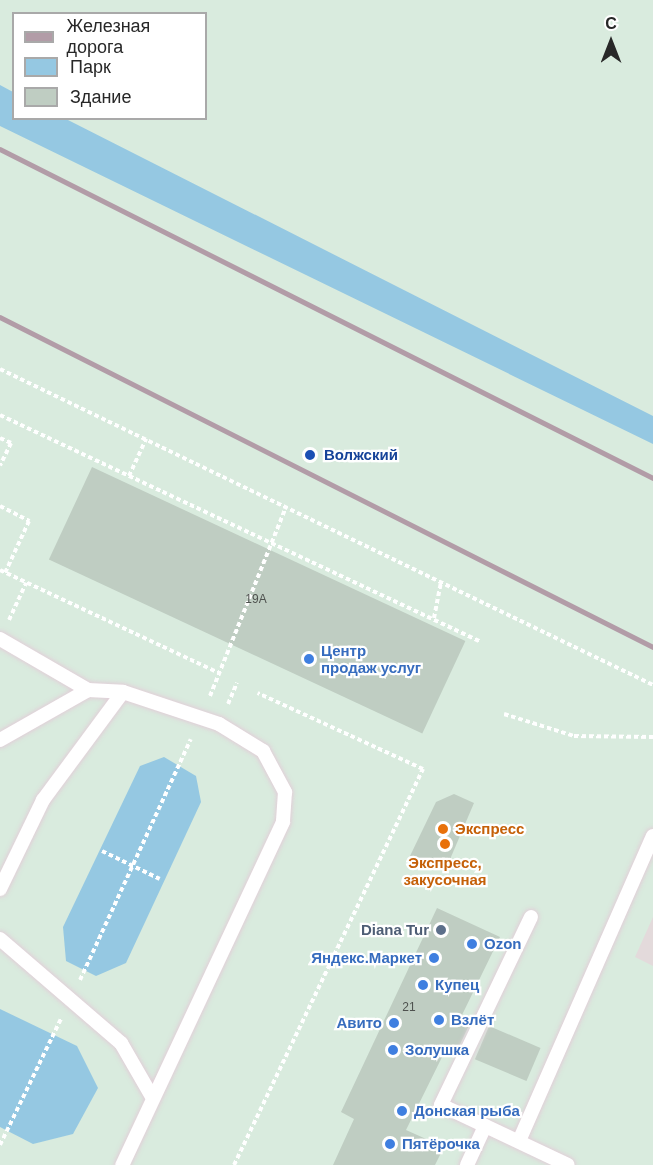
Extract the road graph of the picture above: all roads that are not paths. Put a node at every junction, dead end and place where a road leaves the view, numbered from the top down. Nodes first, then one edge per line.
1 (1, 640) edge
2 (88, 690) junction
3 (123, 692) junction
4 (0, 740) edge
5 (653, 836) edge
6 (0, 889) edge
7 (531, 917) dead end
8 (0, 939) edge
9 (151, 1095) junction
10 (485, 1126) junction
11 (519, 1141) junction
12 (122, 1165) edge
13 (467, 1165) edge
14 (568, 1165) edge

1 - 2 lane
2 - 3 lane
2 - 4 lane
3 - 6 lane
3 - 9 lane
5 - 11 lane
7 - 10 lane
8 - 9 lane
9 - 12 lane
10 - 11 lane
10 - 13 lane
11 - 14 lane

